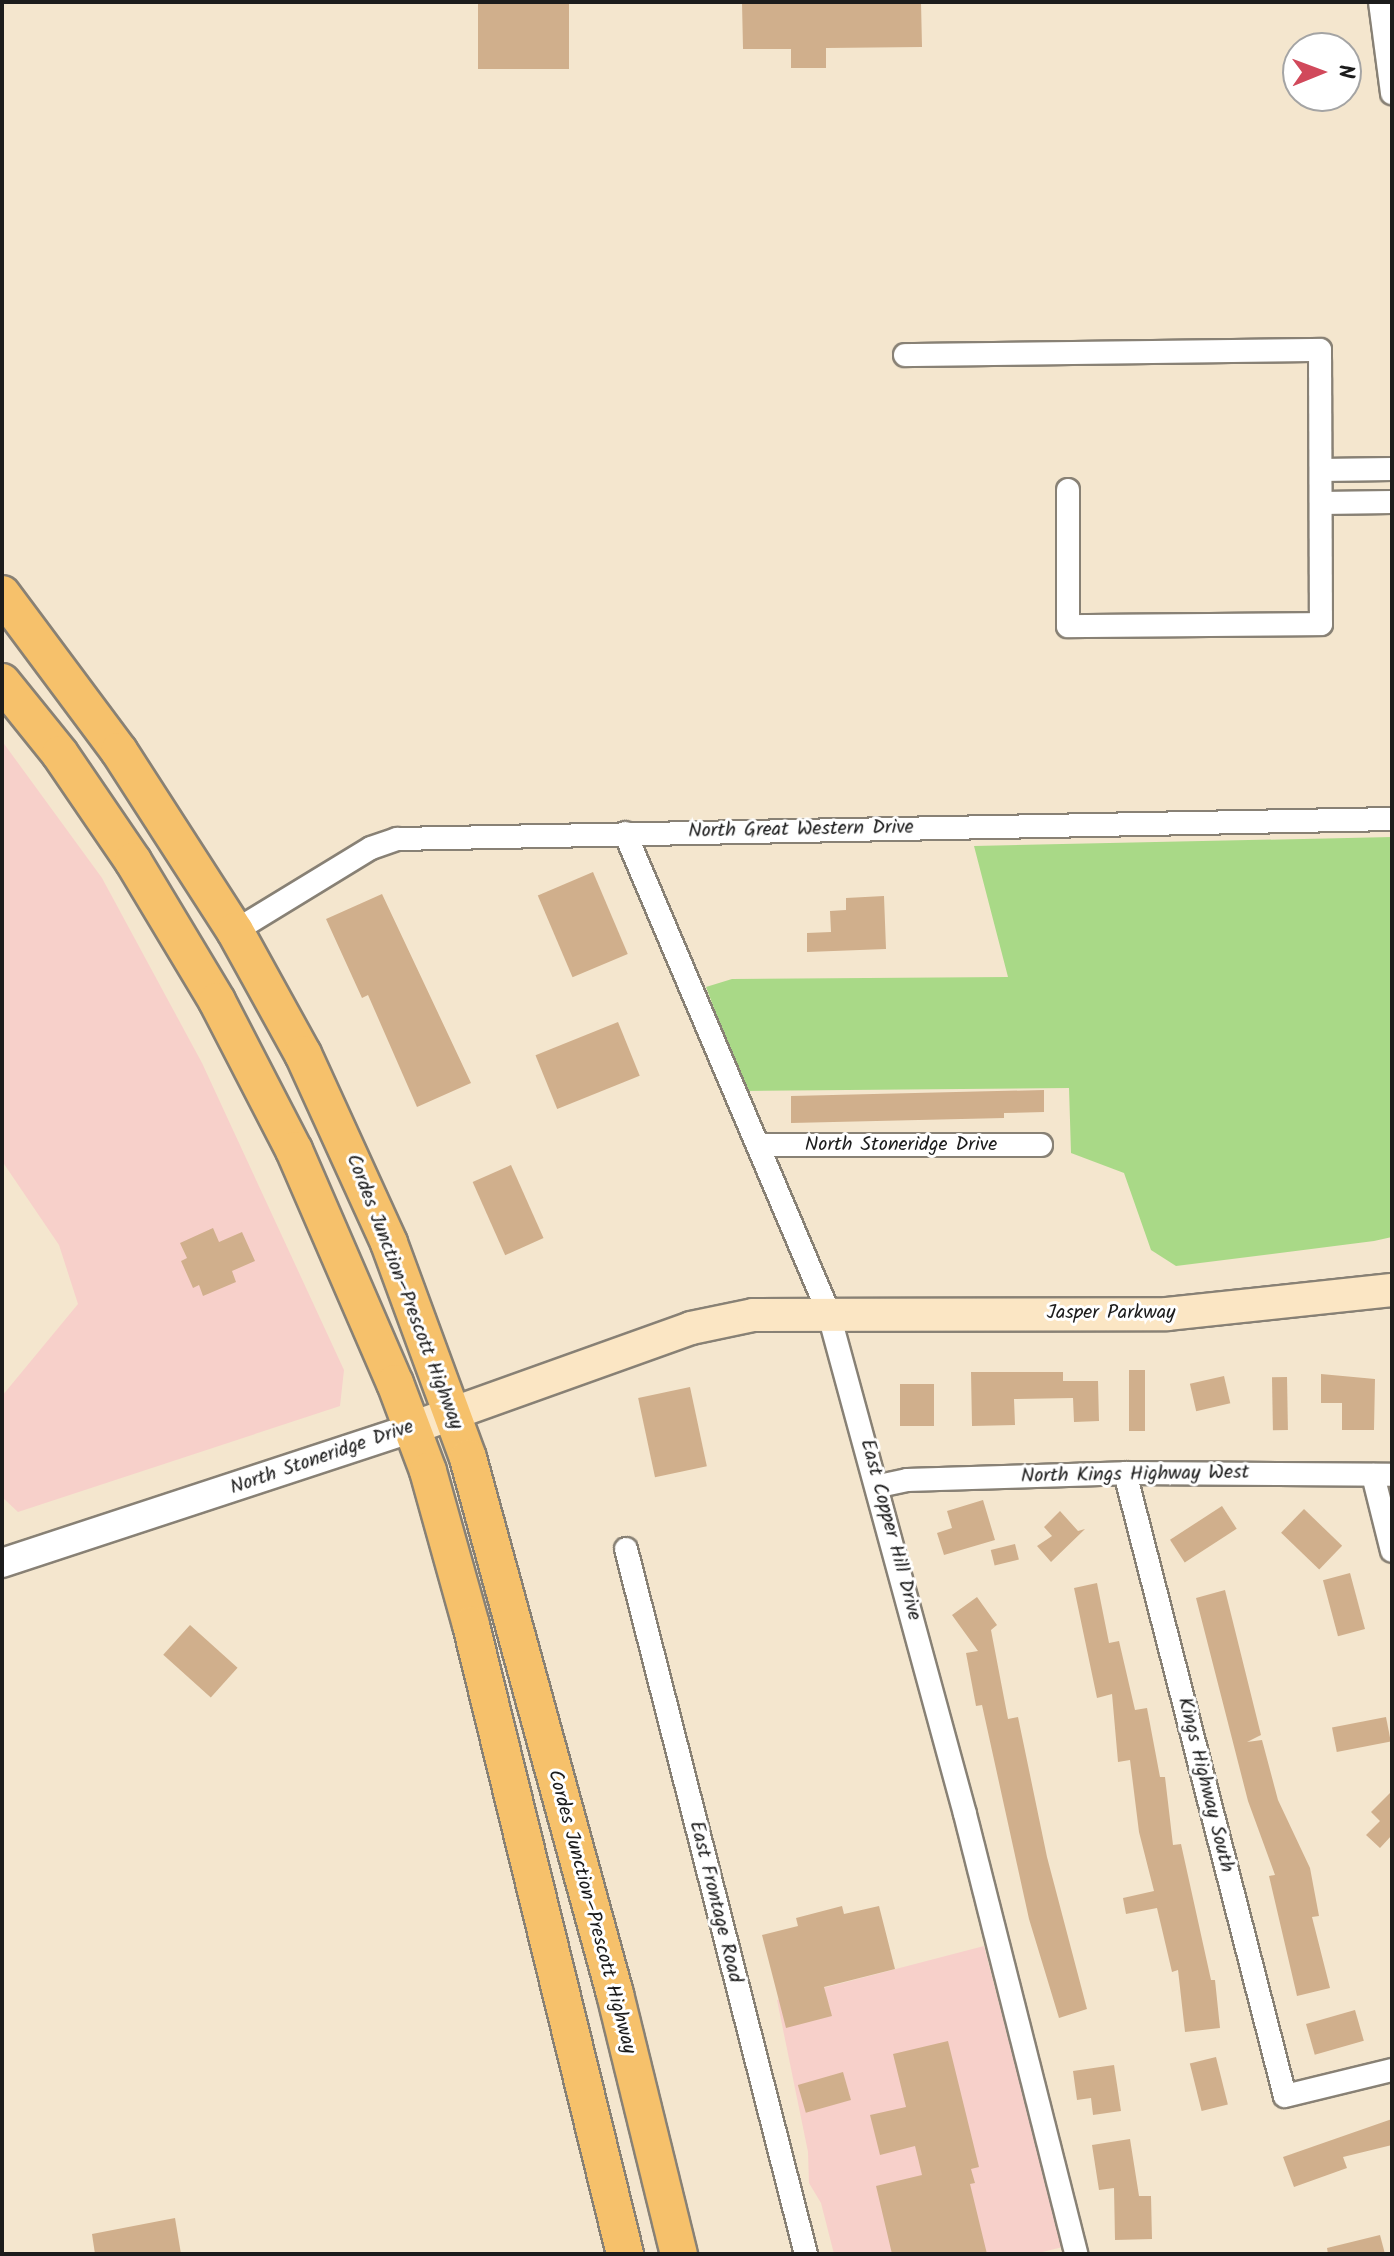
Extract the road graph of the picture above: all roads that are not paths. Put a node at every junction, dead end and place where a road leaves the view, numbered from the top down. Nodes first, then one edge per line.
1 (1380, 2) edge
2 (1392, 93) edge
3 (905, 355) dead end
4 (1392, 469) edge
5 (1321, 470) junction
6 (1068, 490) dead end
7 (1392, 502) edge
8 (1321, 503) junction
9 (2, 594) edge
10 (2, 682) edge
11 (1392, 819) edge
12 (625, 833) junction
13 (235, 931) junction
14 (760, 1145) junction
15 (1041, 1145) dead end
16 (1392, 1290) edge
17 (828, 1311) junction
18 (453, 1412) junction
19 (412, 1428) junction
20 (1125, 1473) junction
21 (1382, 1475) edge
22 (879, 1486) junction
23 (626, 1549) dead end
24 (1392, 1551) edge
25 (2, 1563) edge
26 (1392, 2070) edge
27 (625, 2254) edge
28 (679, 2254) edge
29 (806, 2254) edge
30 (1076, 2254) edge

1 - 2 street
3 - 5 street
4 - 5 street
5 - 8 street
6 - 8 street
7 - 8 street
9 - 13 main road, Cordes Junction–Prescott Highway
10 - 19 main road, Cordes Junction–Prescott Highway
11 - 12 street, North Great Western Drive
12 - 13 street, North Great Western Drive
12 - 14 street, East Copper Hill Drive
13 - 18 main road, Cordes Junction–Prescott Highway
14 - 15 street, North Stoneridge Drive
14 - 17 street, East Copper Hill Drive
16 - 17 main road, Jasper Parkway
17 - 18 main road, North Stoneridge Drive
17 - 22 street, East Copper Hill Drive
18 - 19 main road, North Stoneridge Drive
18 - 28 main road, Cordes Junction–Prescott Highway
19 - 25 street, North Stoneridge Drive
19 - 27 main road, Cordes Junction–Prescott Highway
20 - 21 street, North Kings Highway West
20 - 22 street, North Kings Highway West
20 - 26 street, Kings Highway South
21 - 24 street
22 - 30 street, East Copper Hill Drive
23 - 29 street, East Frontage Road

